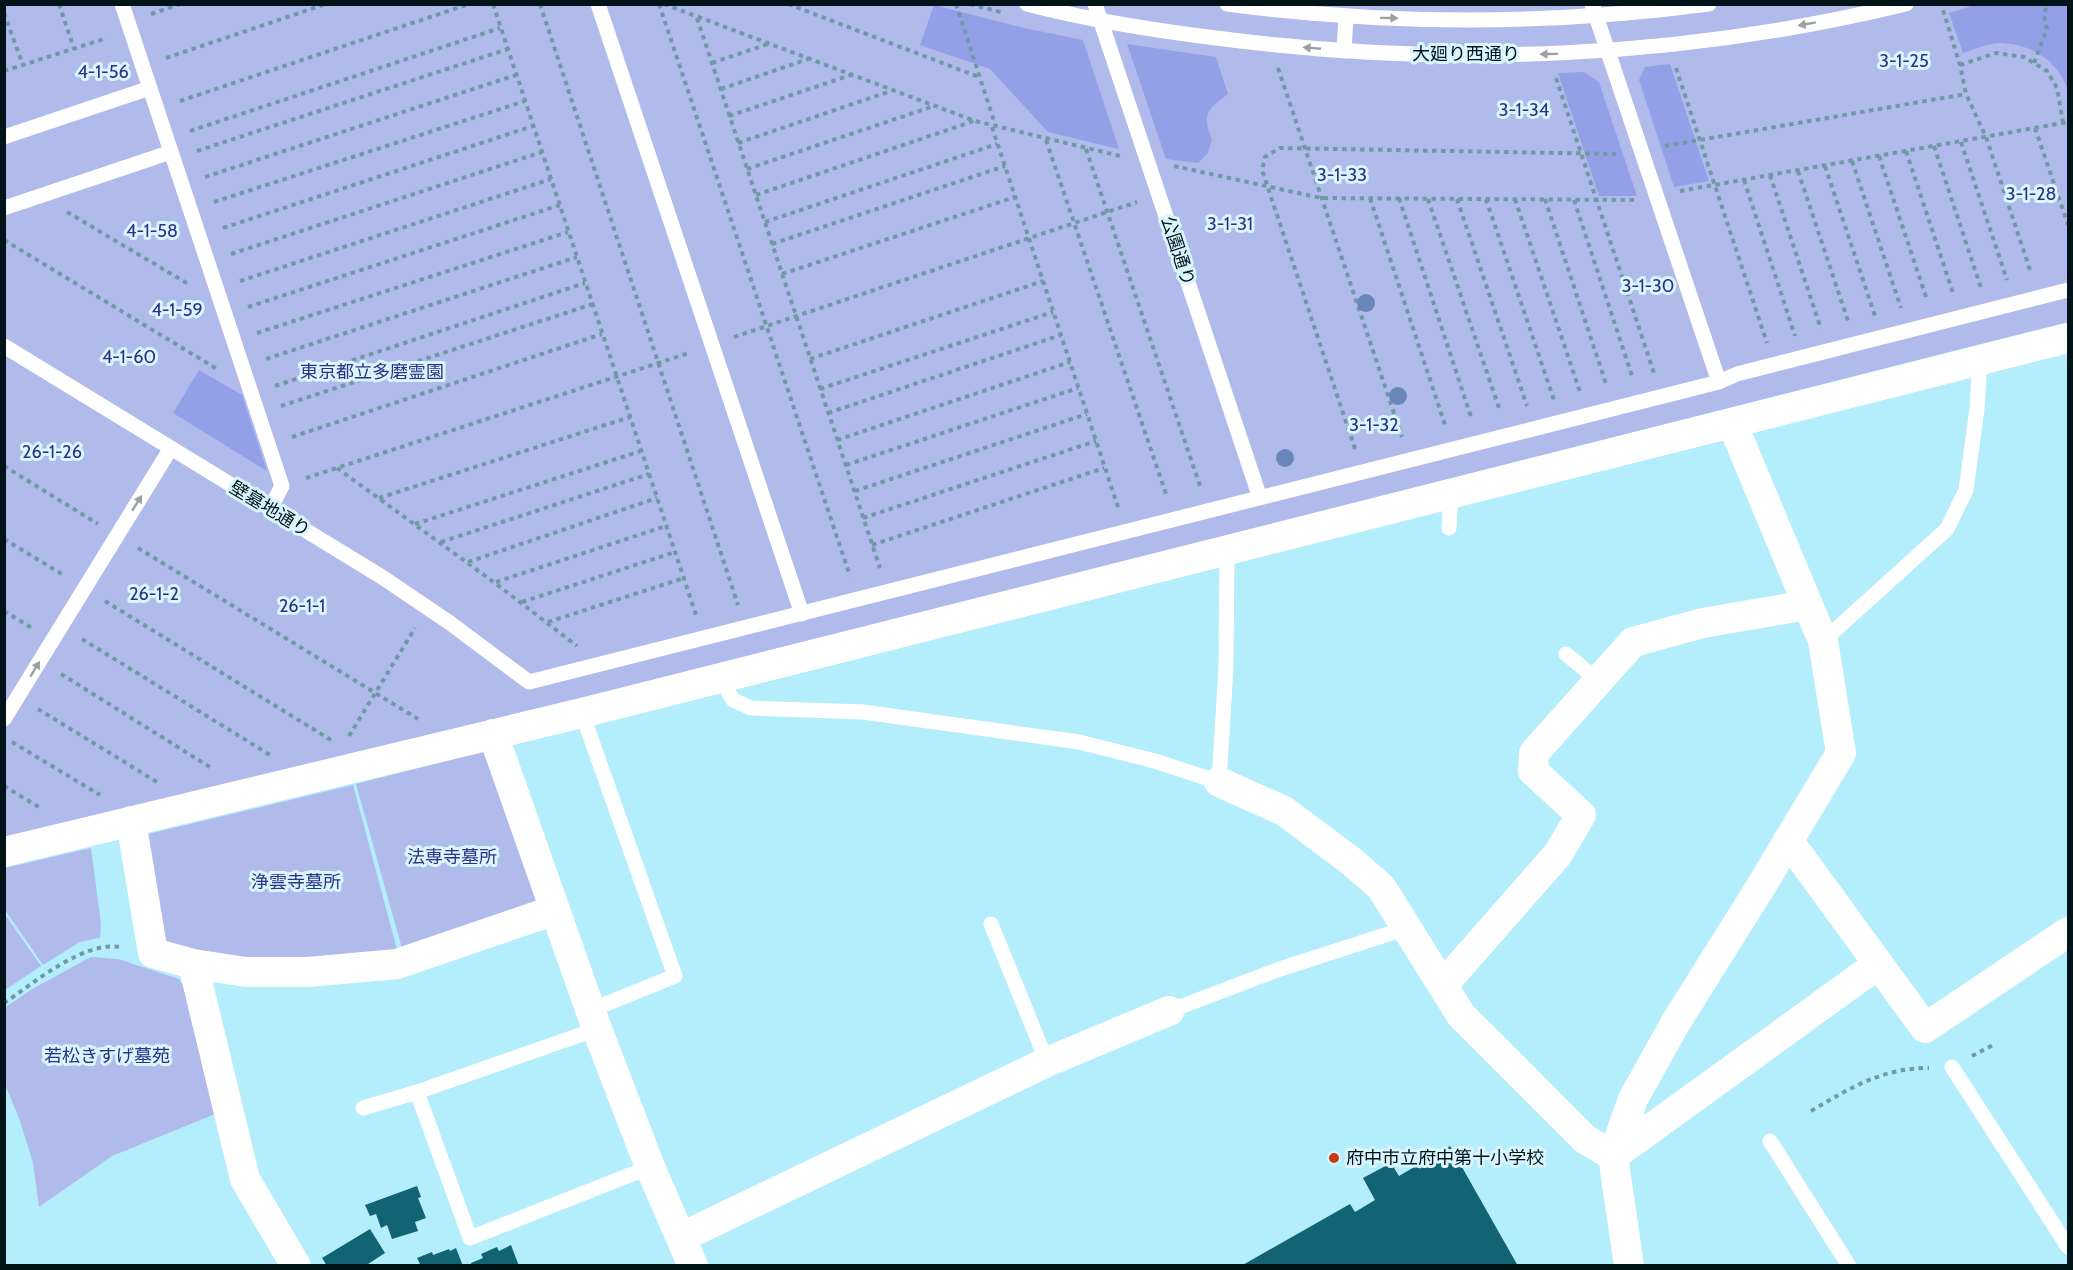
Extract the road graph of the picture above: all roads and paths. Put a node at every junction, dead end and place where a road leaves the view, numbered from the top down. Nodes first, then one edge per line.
1 (59, 4) edge
2 (122, 4) edge
3 (180, 4) edge
4 (326, 4) edge
5 (469, 4) edge
6 (493, 4) edge
7 (540, 4) edge
8 (598, 4) edge
9 (659, 4) edge
10 (664, 4) edge
11 (788, 4) edge
12 (956, 4) edge
13 (1027, 4) edge
14 (1095, 4) edge
15 (1227, 4) edge
16 (1709, 4) edge
17 (1906, 4) edge
18 (2046, 4) edge
19 (1594, 10) edge
20 (1943, 10) dead end
21 (1842, 11) edge
22 (4, 13) edge
23 (696, 17) junction
24 (1346, 17) junction
25 (1101, 20) junction
26 (129, 26) junction
27 (500, 28) junction
28 (768, 44) junction
29 (74, 49) junction
30 (508, 49) junction
31 (1344, 51) junction
32 (1608, 51) junction
33 (808, 59) junction
34 (1275, 59) dead end
35 (1674, 59) dead end
36 (712, 63) junction
37 (2034, 63) junction
38 (23, 65) junction
39 (1960, 65) junction
40 (142, 66) junction
41 (1553, 69) dead end
42 (4, 71) edge
43 (516, 75) junction
44 (851, 75) junction
45 (979, 77) junction
46 (150, 88) junction
47 (721, 89) junction
48 (892, 90) junction
49 (1966, 93) junction
50 (525, 100) junction
51 (934, 106) junction
52 (157, 108) junction
53 (729, 116) junction
54 (975, 121) junction
55 (2066, 123) edge
56 (533, 126) junction
57 (994, 127) junction
58 (2035, 128) junction
59 (4, 137) edge
60 (1986, 137) junction
61 (1046, 140) junction
62 (1701, 140) junction
63 (1961, 142) junction
64 (738, 143) junction
65 (997, 144) junction
66 (1934, 146) junction
67 (1086, 148) junction
68 (1305, 148) junction
69 (170, 150) junction
70 (1641, 151) junction
71 (1906, 151) junction
72 (542, 152) junction
73 (1581, 154) junction
74 (1879, 156) junction
75 (1148, 160) junction
76 (1852, 161) junction
77 (1005, 166) junction
78 (1825, 166) junction
79 (747, 169) junction
80 (1798, 171) junction
81 (1770, 176) junction
82 (551, 179) junction
83 (1744, 180) junction
84 (182, 184) junction
85 (1715, 185) junction
86 (1267, 186) junction
87 (1676, 192) dead end
88 (756, 195) junction
89 (41, 196) junction
90 (1015, 197) junction
91 (1322, 198) junction
92 (1370, 198) junction
93 (1399, 198) junction
94 (1428, 199) junction
95 (1457, 199) junction
96 (1486, 199) junction
97 (1515, 199) junction
98 (1545, 200) junction
99 (1574, 200) junction
100 (1596, 200) junction
101 (1638, 200) dead end
102 (1141, 201) dead end
103 (560, 205) junction
104 (4, 208) edge
105 (190, 210) junction
106 (1107, 212) junction
107 (765, 222) junction
108 (1074, 224) junction
109 (2068, 225) edge
110 (568, 232) junction
111 (199, 235) junction
112 (1029, 239) junction
113 (4, 240) edge
114 (772, 244) junction
115 (577, 257) junction
116 (207, 262) junction
117 (782, 274) junction
118 (1043, 281) junction
119 (585, 283) junction
120 (216, 289) junction
121 (2068, 290) edge
122 (2040, 298) junction
123 (593, 304) junction
124 (2015, 304) junction
125 (223, 309) junction
126 (1988, 311) junction
127 (1053, 312) junction
128 (796, 316) junction
129 (1962, 317) junction
130 (1935, 324) junction
131 (766, 326) junction
132 (1909, 331) junction
133 (602, 334) junction
134 (1061, 335) junction
135 (1882, 337) junction
136 (2068, 338) edge
137 (728, 339) dead end
138 (234, 341) junction
139 (1856, 344) junction
140 (4, 346) edge
141 (696, 351) dead end
142 (1828, 351) junction
143 (1802, 357) junction
144 (810, 359) junction
145 (1980, 360) junction
146 (658, 362) junction
147 (1070, 362) junction
148 (1774, 364) junction
149 (243, 367) junction
150 (616, 376) junction
151 (1656, 378) dead end
152 (1719, 382) junction
153 (1634, 384) dead end
154 (1078, 388) junction
155 (820, 389) junction
156 (1608, 390) dead end
157 (251, 391) junction
158 (1582, 397) dead end
159 (1555, 404) dead end
160 (1528, 411) dead end
161 (828, 413) junction
162 (258, 414) junction
163 (1087, 414) junction
164 (630, 417) junction
165 (1501, 417) dead end
166 (1732, 423) junction
167 (1474, 424) dead end
168 (1447, 431) dead end
169 (837, 440) junction
170 (1096, 441) junction
171 (1403, 442) dead end
172 (268, 445) junction
173 (171, 448) junction
174 (641, 450) junction
175 (846, 465) junction
176 (4, 466) edge
177 (336, 468) junction
178 (1104, 468) junction
179 (1362, 473) junction
180 (649, 474) junction
181 (282, 486) junction
182 (855, 491) junction
183 (1202, 494) dead end
184 (1451, 494) junction
185 (378, 498) junction
186 (657, 498) junction
187 (1260, 498) junction
188 (1168, 502) dead end
189 (270, 509) junction
190 (1120, 514) dead end
191 (863, 518) junction
192 (414, 524) junction
193 (666, 526) junction
194 (1449, 528) dead end
195 (117, 536) junction
196 (4, 539) edge
197 (440, 543) junction
198 (872, 545) junction
199 (1227, 550) junction
200 (675, 552) junction
201 (467, 562) junction
202 (882, 574) dead end
203 (684, 578) junction
204 (852, 582) dead end
205 (495, 583) junction
206 (85, 588) junction
207 (522, 603) junction
208 (1808, 605) junction
209 (4, 611) edge
210 (741, 613) dead end
211 (802, 614) junction
212 (547, 623) junction
213 (699, 623) dead end
214 (61, 626) junction
215 (415, 628) dead end
216 (52, 641) junction
217 (1823, 641) junction
218 (585, 652) dead end
219 (1566, 654) dead end
220 (40, 661) junction
221 (720, 678) junction
222 (1599, 681) junction
223 (375, 693) junction
224 (18, 697) junction
225 (582, 713) junction
226 (4, 719) edge
227 (420, 720) dead end
228 (493, 735) junction
229 (4, 737) edge
230 (348, 738) dead end
231 (332, 741) dead end
232 (271, 755) dead end
233 (214, 769) dead end
234 (158, 782) dead end
235 (1219, 782) junction
236 (4, 786) edge
237 (101, 796) dead end
238 (44, 810) dead end
239 (131, 821) junction
240 (1788, 840) junction
241 (4, 852) edge
242 (555, 910) junction
243 (991, 924) dead end
244 (1407, 928) junction
245 (2068, 932) edge
246 (153, 953) junction
247 (193, 964) junction
248 (1877, 965) junction
249 (1443, 985) junction
250 (4, 1003) edge
251 (1169, 1011) joint
252 (594, 1020) junction
253 (1993, 1045) dead end
254 (1047, 1062) junction
255 (1952, 1067) junction
256 (417, 1092) junction
257 (363, 1108) dead end
258 (1811, 1111) dead end
259 (1770, 1141) dead end
260 (1613, 1156) junction
261 (650, 1167) junction
262 (682, 1237) junction
263 (2068, 1247) edge
264 (296, 1266) edge
265 (693, 1266) edge
266 (1629, 1266) edge
267 (1850, 1266) edge

1 - 29 path
2 - 26 lane
3 - 26 path
4 - 40 path
5 - 52 path
6 - 27 path
7 - 146 path
8 - 211 lane
9 - 131 path
10 - 23 path
11 - 45 path
12 - 45 path
13 - 25 lane, 大廻り西通り
14 - 25 lane, 公園通り
15 - 24 lane, 大廻り西通り
16 - 19 lane, 大廻り西通り
17 - 21 lane, 大廻り西通り
18 - 37 path
24 -> 19 lane, 大廻り西通り
19 - 32 lane
20 - 39 path
21 -> 32 lane, 大廻り西通り
22 - 38 path
23 - 28 path
23 - 36 path
24 - 31 lane
31 -> 25 lane, 大廻り西通り
25 - 75 lane, 公園通り
26 - 29 path
26 - 40 lane
27 - 30 path
27 - 69 path
28 - 33 path
28 - 36 path
29 - 38 path
30 - 43 path
30 - 69 path
32 -> 31 lane, 大廻り西通り
32 - 70 lane
33 - 44 path
33 - 47 path
34 - 68 path
35 - 62 path
36 - 47 path
37 - 39 path
37 - 55 path
38 - 42 path
39 - 49 path
40 - 46 lane
41 - 73 path
43 - 50 path
43 - 84 path
44 - 48 path
44 - 53 path
45 - 57 path
46 - 52 lane
46 - 59 lane
47 - 53 path
48 - 51 path
48 - 64 path
49 - 60 path
49 - 62 path
50 - 56 path
50 - 105 path
51 - 54 path
51 - 79 path
52 - 69 lane
53 - 64 path
54 - 57 path
54 - 88 path
55 - 58 path
56 - 72 path
56 - 111 path
57 - 61 path
57 - 65 path
58 - 60 path
58 - 109 path
60 - 63 path
60 - 122 path
61 - 67 path
61 - 108 path
62 - 70 path
62 - 85 path
63 - 66 path
63 - 124 path
64 - 79 path
65 - 77 path
65 - 107 path
66 - 71 path
66 - 126 path
67 - 75 path
67 - 106 path
68 - 73 path
68 - 86 path
68 - 91 path
69 - 84 lane
69 - 89 lane
70 - 73 path
70 - 152 lane
71 - 74 path
71 - 129 path
72 - 82 path
72 - 116 path
73 - 100 path
74 - 76 path
74 - 130 path
75 - 86 path
75 - 187 lane, 公園通り
76 - 78 path
76 - 132 path
77 - 90 path
77 - 114 path
78 - 80 path
78 - 135 path
79 - 88 path
80 - 81 path
80 - 139 path
81 - 83 path
81 - 142 path
82 - 103 path
82 - 120 path
83 - 85 path
83 - 143 path
84 - 105 lane
85 - 87 path
85 - 148 path
86 - 91 path
86 - 179 path
88 - 107 path
89 - 104 lane
89 - 125 path
90 - 112 path
90 - 117 path
91 - 92 path
91 - 171 path
92 - 93 path
92 - 168 path
93 - 94 path
93 - 167 path
94 - 95 path
94 - 165 path
95 - 96 path
95 - 160 path
96 - 97 path
96 - 159 path
97 - 98 path
97 - 158 path
98 - 99 path
98 - 156 path
99 - 100 path
99 - 153 path
100 - 101 path
100 - 151 path
102 - 106 path
103 - 110 path
103 - 125 path
105 - 111 lane
106 - 108 path
106 - 183 path
107 - 114 path
108 - 112 path
108 - 188 path
110 - 115 path
110 - 138 path
111 - 116 lane
112 - 118 path
112 - 128 path
113 - 157 path
114 - 117 path
115 - 119 path
115 - 149 path
116 - 120 lane
117 - 128 path
118 - 127 path
118 - 144 path
119 - 123 path
119 - 157 path
120 - 125 lane
121 - 122 lane
122 - 124 lane
123 - 133 path
123 - 162 path
124 - 126 lane
125 - 138 lane
126 - 129 lane
127 - 134 path
127 - 155 path
128 - 131 path
128 - 144 path
129 - 130 lane
130 - 132 lane
131 - 137 path
131 - 204 path
132 - 135 lane
133 - 150 path
133 - 172 path
134 - 147 path
134 - 161 path
135 - 139 lane
136 - 145 street
138 - 149 lane
139 - 142 lane
140 - 173 lane, 壁墓地通り
141 - 146 path
142 - 143 lane
143 - 148 lane
144 - 155 path
145 - 166 street
145 - 217 lane
146 - 150 path
146 - 210 path
147 - 154 path
147 - 169 path
148 - 152 lane
149 - 157 lane
150 - 164 path
150 - 177 path
152 - 179 lane
154 - 163 path
154 - 175 path
155 - 161 path
157 - 162 lane
161 - 169 path
162 - 172 lane
163 - 170 path
163 - 182 path
164 - 174 path
164 - 185 path
166 - 184 street
166 - 208 street
169 - 175 path
170 - 178 path
170 - 191 path
172 - 181 lane
173 - 189 lane, 壁墓地通り
195 -> 173 lane
174 - 180 path
174 - 192 path
175 - 182 path
176 - 195 path
177 - 181 path
177 - 185 path
178 - 190 path
178 - 198 path
179 - 187 lane
180 - 186 path
180 - 197 path
181 - 189 lane
182 - 191 path
184 - 194 lane
184 - 199 street
185 - 192 path
186 - 193 path
186 - 201 path
187 - 211 lane
189 - 211 lane, 壁墓地通り
191 - 198 path
192 - 197 path
193 - 200 path
193 - 205 path
195 - 206 lane
195 - 223 path
196 - 206 path
197 - 201 path
198 - 202 path
199 - 221 street
199 - 235 lane
200 - 203 path
200 - 207 path
201 - 205 path
203 - 212 path
203 - 213 path
205 - 207 path
206 - 214 lane
206 - 231 path
207 - 212 path
208 - 217 street
208 - 222 street
209 - 216 path
212 - 218 path
214 - 216 lane
214 - 232 path
215 - 223 path
216 - 220 lane
217 - 240 street
219 - 222 lane
224 -> 220 lane
220 - 233 path
221 - 225 street
221 - 235 lane
222 - 249 street
223 - 227 path
223 - 230 path
224 - 226 lane
224 - 234 path
225 - 228 street
225 - 252 lane
228 - 239 street
228 - 242 street
229 - 237 path
235 - 244 street
236 - 238 path
239 - 241 street
239 - 246 street
240 - 248 street
240 - 260 street
242 - 247 street
242 - 252 street
243 - 254 lane
244 - 249 street
244 - 251 lane
245 - 248 street
246 - 247 street
246 - 250 path
247 - 264 street
248 - 260 street
249 - 260 street
251 - 254 street
252 - 256 lane
252 - 261 street
253 - 255 path
254 - 262 street
255 - 258 path
255 - 263 lane
256 - 257 lane
256 - 261 lane
259 - 267 lane
260 - 266 street
261 - 262 street
262 - 265 street

